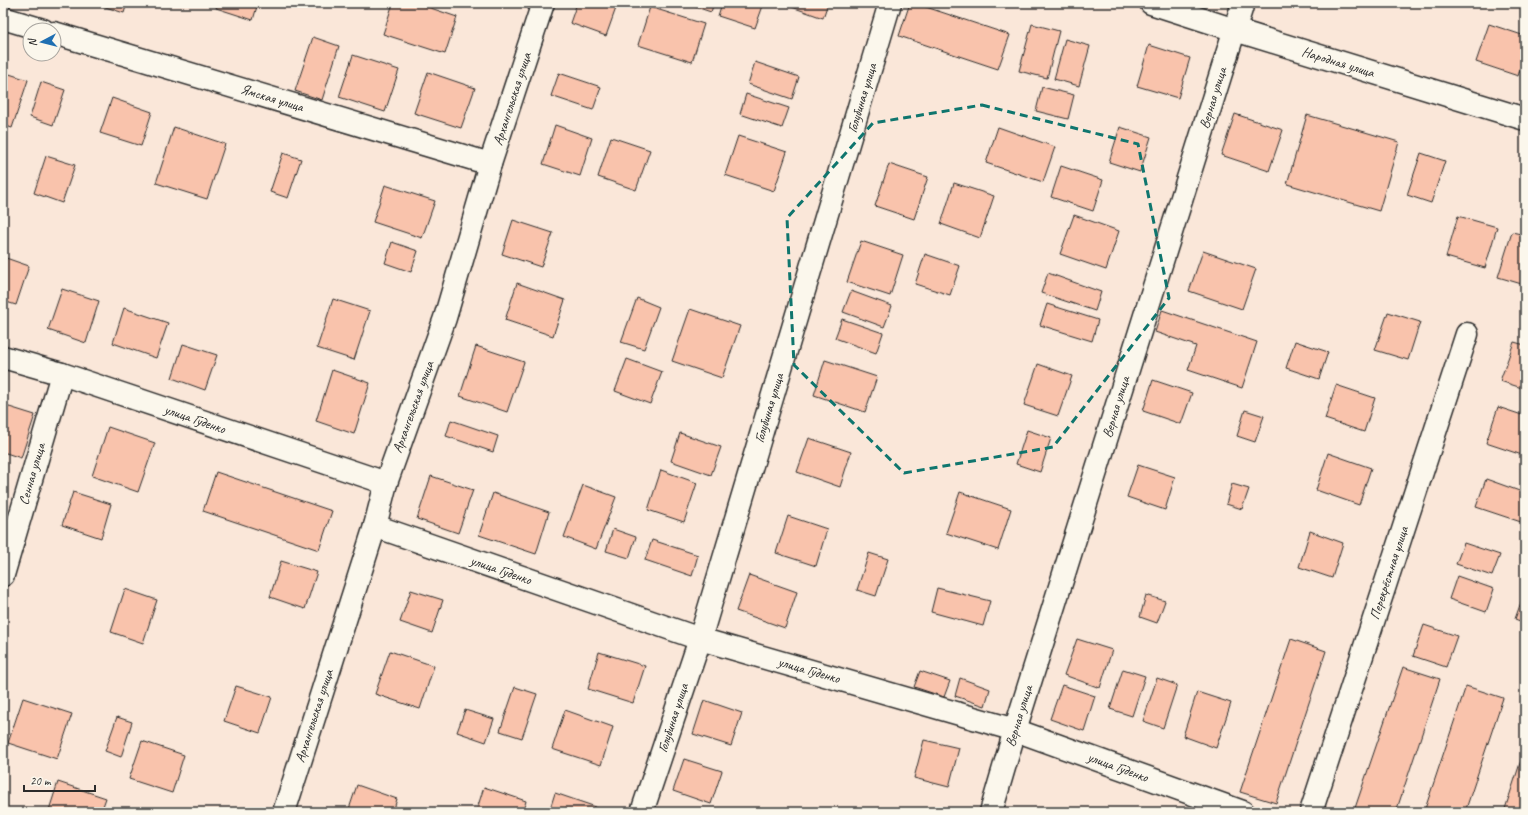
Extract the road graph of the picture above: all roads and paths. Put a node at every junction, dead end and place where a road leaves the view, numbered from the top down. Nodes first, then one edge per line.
1 (543, 3) edge
2 (890, 3) edge
3 (1151, 3) edge
4 (1243, 3) edge
5 (3, 18) edge
6 (22, 24) edge
7 (1234, 30) junction
8 (62, 35) edge
9 (1525, 119) edge
10 (490, 164) junction
11 (1467, 334) dead end
12 (3, 357) edge
13 (62, 374) junction
14 (386, 483) junction
15 (375, 526) junction
16 (3, 575) edge
17 (700, 639) junction
18 (1015, 730) junction
19 (284, 812) edge
20 (642, 812) edge
21 (991, 812) edge
22 (1243, 812) edge
23 (1311, 812) edge

1 - 10 street, Архангельская улица
2 - 17 street, Голубиная улица
3 - 7 street, Народная улица
4 - 7 street, Верная улица
5 - 6 street
7 - 9 street, Народная улица
7 - 18 street, Верная улица
8 - 10 street, Ямская улица
10 - 14 street, Архангельская улица
11 - 23 street, Перекрёстная улица
12 - 13 street, улица Гуденко
13 - 14 street, улица Гуденко
13 - 16 street, Сенная улица
14 - 15 street, Архангельская улица
15 - 17 street, улица Гуденко
15 - 19 street, Архангельская улица
17 - 18 street, улица Гуденко
17 - 20 street, Голубиная улица
18 - 21 street, Верная улица
18 - 22 street, улица Гуденко

